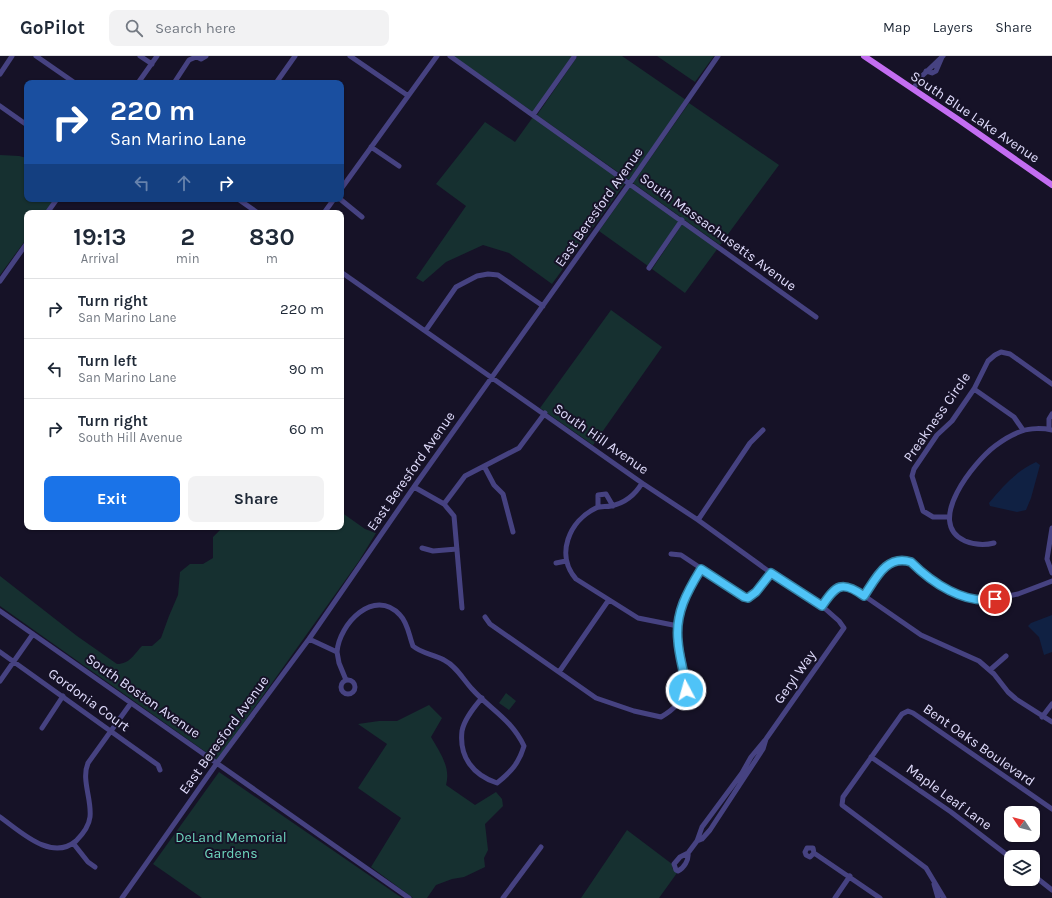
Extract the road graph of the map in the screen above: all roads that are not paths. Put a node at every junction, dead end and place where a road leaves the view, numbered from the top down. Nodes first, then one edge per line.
1 (12, 56) edge
2 (36, 56) edge
3 (140, 56) edge
4 (157, 56) edge
5 (195, 56) edge
6 (206, 56) edge
7 (295, 56) edge
8 (350, 56) edge
9 (437, 56) edge
10 (450, 56) edge
11 (718, 56) edge
12 (864, 56) edge
13 (943, 57) edge
14 (574, 58) dead end
15 (152, 64) junction
16 (0, 74) edge
17 (71, 80) edge
18 (140, 80) edge
19 (176, 80) edge
20 (278, 80) edge
21 (913, 89) junction
22 (407, 95) junction
23 (0, 106) edge
24 (533, 115) junction
25 (24, 123) edge
26 (371, 147) junction
27 (399, 166) dead end
28 (630, 183) junction
29 (344, 185) edge
30 (1052, 185) edge
31 (242, 202) edge
32 (343, 202) edge
33 (254, 210) edge
34 (362, 218) dead end
35 (682, 220) junction
36 (24, 246) edge
37 (649, 268) dead end
38 (344, 274) edge
39 (0, 281) edge
40 (543, 306) junction
41 (816, 317) dead end
42 (426, 330) junction
43 (491, 378) junction
44 (1052, 384) edge
45 (974, 389) junction
46 (544, 413) junction
47 (1052, 414) edge
48 (1050, 429) edge
49 (763, 430) dead end
50 (1023, 430) junction
51 (484, 466) junction
52 (642, 483) junction
53 (414, 487) junction
54 (444, 504) junction
55 (612, 506) junction
56 (598, 507) junction
57 (949, 517) junction
58 (698, 520) junction
59 (1052, 528) edge
60 (513, 532) dead end
61 (994, 543) dead end
62 (422, 548) dead end
63 (457, 549) junction
64 (672, 554) dead end
65 (566, 561) junction
66 (556, 563) dead end
67 (701, 569) junction
68 (771, 573) junction
69 (1052, 573) edge
70 (1052, 581) edge
71 (864, 596) junction
72 (608, 601) junction
73 (822, 606) junction
74 (462, 608) dead end
75 (0, 611) edge
76 (485, 618) dead end
77 (678, 626) junction
78 (844, 628) joint
79 (33, 634) junction
80 (309, 639) junction
81 (0, 652) edge
82 (337, 652) junction
83 (1006, 656) dead end
84 (14, 662) junction
85 (990, 670) junction
86 (559, 672) junction
87 (346, 680) dead end
88 (0, 681) edge
89 (63, 696) junction
90 (482, 698) junction
91 (131, 703) junction
92 (1052, 704) edge
93 (1042, 717) junction
94 (1052, 722) edge
95 (42, 728) dead end
96 (110, 730) junction
97 (871, 757) junction
98 (217, 763) junction
99 (160, 770) dead end
100 (745, 773) junction
101 (1052, 809) edge
102 (711, 814) junction
103 (0, 817) edge
104 (717, 818) junction
105 (697, 841) junction
106 (73, 843) junction
107 (541, 847) dead end
108 (688, 853) dead end
109 (814, 853) dead end
110 (1004, 853) edge
111 (95, 867) dead end
112 (850, 876) junction
113 (932, 879) junction
114 (1040, 881) edge
115 (1052, 890) edge
116 (122, 898) edge
117 (409, 898) edge
118 (503, 898) edge
119 (835, 898) edge
120 (880, 898) edge
121 (938, 898) edge
122 (944, 898) edge

1 - 16 street
2 - 17 street
3 - 15 street
4 - 15 street
5 - 6 street
5 - 19 street
7 - 20 street
8 - 22 street
9 - 22 street
10 - 24 street, South Massachusetts Avenue
11 - 28 street, East Beresford Avenue
12 - 21 main road, South Blue Lake Avenue
13 - 21 street
14 - 24 street
15 - 18 street
21 - 30 main road, South Blue Lake Avenue
22 - 26 street
23 - 25 street
24 - 28 street, South Massachusetts Avenue
26 - 27 street
26 - 29 street
28 - 35 street, South Massachusetts Avenue
28 - 40 street, East Beresford Avenue
31 - 33 street
32 - 34 street
35 - 37 street
35 - 41 street, South Massachusetts Avenue
36 - 39 street
38 - 42 street, South Hill Avenue
40 - 42 street
40 - 43 street, East Beresford Avenue
42 - 43 street, South Hill Avenue
43 - 46 street, South Hill Avenue
43 - 53 street, East Beresford Avenue
44 - 45 street, Preakness Circle
45 - 50 street
45 - 57 street, Preakness Circle
46 - 51 street
46 - 52 street, South Hill Avenue
47 - 48 street
48 - 50 street
49 - 58 street
50 - 57 street
51 - 54 street
51 - 60 street
52 - 55 street
52 - 58 street, South Hill Avenue
53 - 54 street
53 - 80 street, East Beresford Avenue
54 - 63 street
55 - 56 street
55 - 56 street
56 - 65 street
57 - 61 street
58 - 68 street, South Hill Avenue
59 - 69 street
62 - 63 street
63 - 74 street
64 - 67 street
65 - 66 street
65 - 72 street
67 - 68 street
67 - 77 street
68 - 73 street, South Hill Avenue
70 - 71 street
71 - 73 street
71 - 85 street
72 - 77 street
72 - 86 street
73 - 78 street, South Hill Avenue
75 - 79 street, South Boston Avenue
76 - 86 street
77 - 86 street
78 - 100 street, Geryl Way
79 - 84 street
79 - 91 street, South Boston Avenue
80 - 82 street
80 - 98 street, East Beresford Avenue
81 - 84 street, Gordonia Court
82 - 87 street
82 - 90 street
83 - 85 street
84 - 88 street
84 - 89 street, Gordonia Court
85 - 93 street
89 - 95 street
89 - 96 street, Gordonia Court
90 - 90 street
91 - 96 street
91 - 98 street, South Boston Avenue
92 - 93 street
93 - 94 street
96 - 99 street, Gordonia Court
96 - 106 street
97 - 101 street, Bent Oaks Boulevard
97 - 110 street, Maple Leaf Lane
97 - 113 street, Bent Oaks Boulevard
98 - 116 street, East Beresford Avenue
98 - 117 street, South Boston Avenue
100 - 102 street, Geryl Way
100 - 104 street, Geryl Way
102 - 104 street
102 - 105 street, Geryl Way
103 - 106 street
104 - 105 street, Geryl Way
105 - 108 street, Geryl Way
106 - 111 street
107 - 118 street
109 - 112 street
112 - 119 street
112 - 120 street
113 - 121 street, Bent Oaks Boulevard
113 - 122 street, Bent Oaks Boulevard
114 - 115 street

